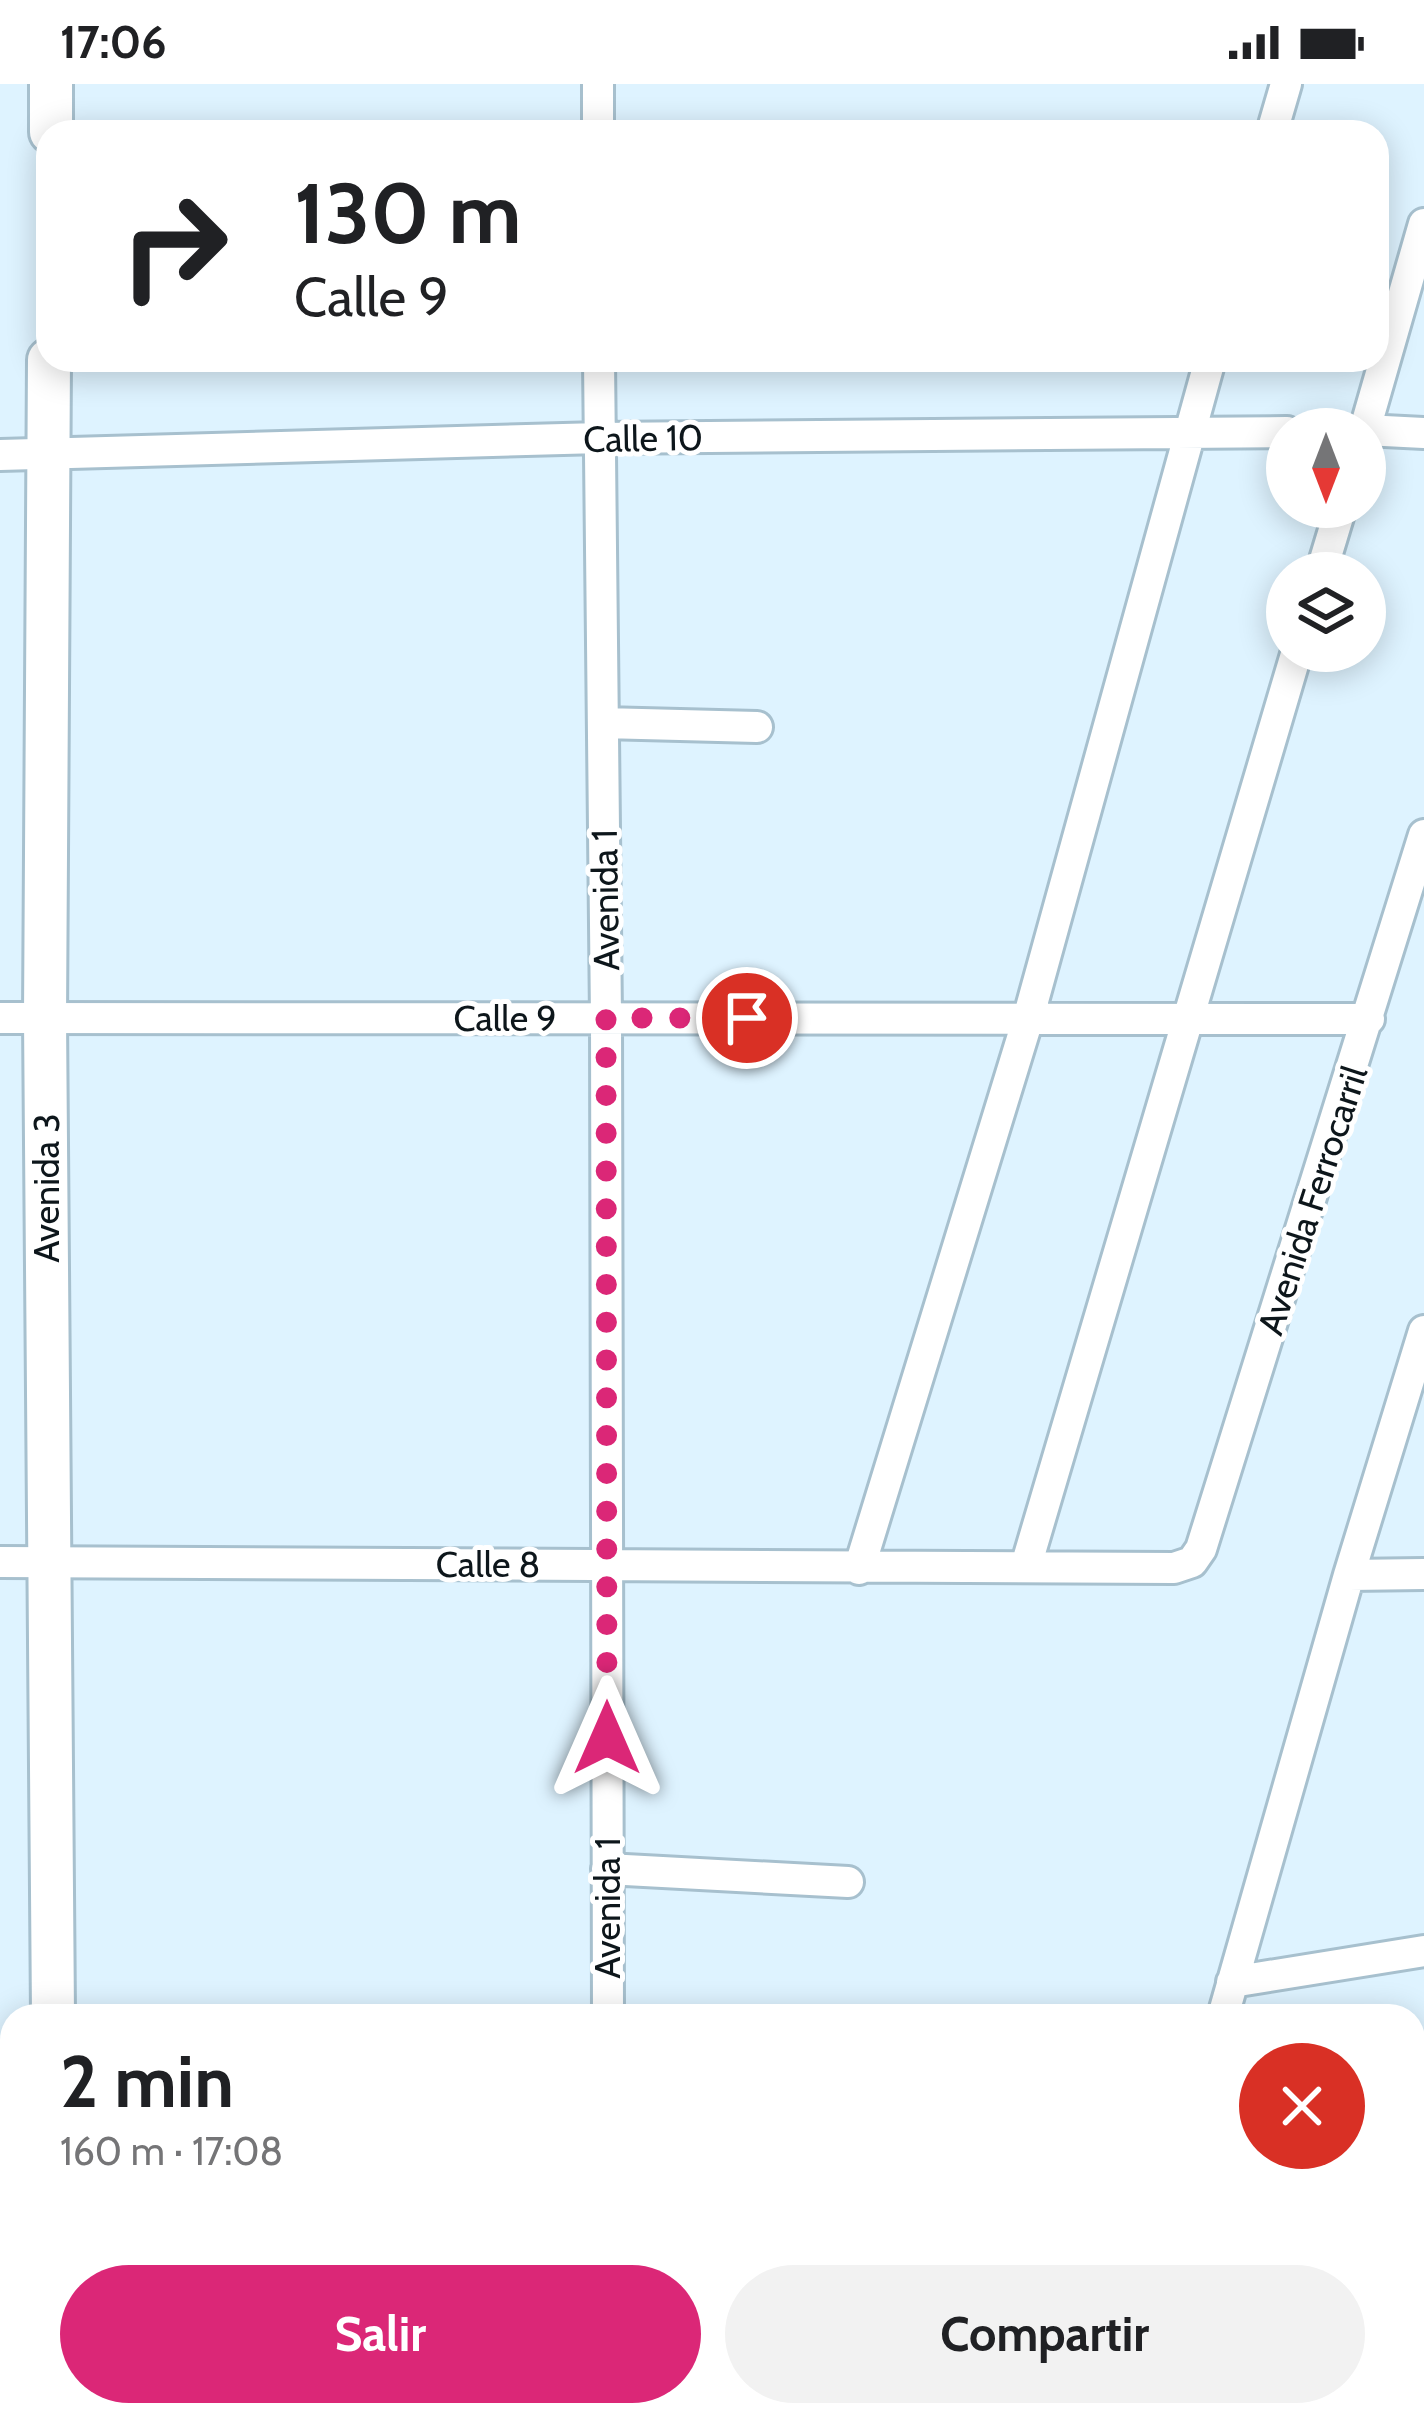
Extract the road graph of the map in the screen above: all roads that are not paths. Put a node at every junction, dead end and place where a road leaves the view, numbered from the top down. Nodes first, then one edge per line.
1 (51, 84) edge
2 (598, 84) edge
3 (1286, 84) edge
4 (51, 120) edge
5 (598, 120) edge
6 (1276, 120) edge
7 (1424, 224) edge
8 (1389, 346) edge
9 (49, 372) edge
10 (599, 372) edge
11 (1207, 372) edge
12 (1381, 372) edge
13 (1371, 408) edge
14 (1386, 430) edge
15 (1266, 433) edge
16 (1424, 433) edge
17 (1190, 435) junction
18 (600, 438) junction
19 (49, 454) junction
20 (0, 455) edge
21 (1292, 672) edge
22 (603, 723) junction
23 (757, 727) dead end
24 (1424, 835) edge
25 (0, 1018) edge
26 (46, 1018) junction
27 (606, 1018) junction
28 (1028, 1019) junction
29 (1185, 1019) junction
30 (1369, 1019) junction
31 (1424, 1331) edge
32 (0, 1562) edge
33 (48, 1562) junction
34 (1192, 1562) joint
35 (606, 1564) junction
36 (1026, 1566) junction
37 (859, 1568) junction
38 (1424, 1574) edge
39 (1349, 1575) junction
40 (607, 1869) junction
41 (848, 1882) dead end
42 (1424, 1951) edge
43 (1232, 1982) junction
44 (53, 2004) edge
45 (608, 2004) edge
46 (1226, 2004) edge

1 - 4 main road
2 - 5 street
3 - 6 street
7 - 8 street
9 - 19 main road, Avenida 3
10 - 18 street, Avenida 1
11 - 17 street
12 - 13 street
14 - 16 street
15 - 17 street, Calle 10
17 - 18 street, Calle 10
17 - 28 street
18 - 19 street, Calle 10
18 - 22 street, Avenida 1
19 - 20 street, Calle 10
19 - 26 main road, Avenida 3
21 - 29 street
22 - 23 street
22 - 27 street, Avenida 1
24 - 30 street, Avenida Ferrocarril
25 - 26 street, Calle 9
26 - 27 street, Calle 9
26 - 33 main road, Avenida 3
27 - 28 street, Calle 9
27 - 35 street, Avenida 1
28 - 29 street, Calle 9
28 - 37 street
29 - 30 street, Calle 9
29 - 36 street
30 - 34 street, Avenida Ferrocarril
31 - 39 street
32 - 33 street, Calle 8
33 - 35 street, Calle 8
33 - 44 main road, Avenida 3
34 - 36 street, Calle 8
35 - 37 street, Calle 8
35 - 40 street, Avenida 1
36 - 37 street, Calle 8
38 - 39 street
39 - 43 street
40 - 41 street
40 - 45 street, Avenida 1
42 - 43 street
43 - 46 street

